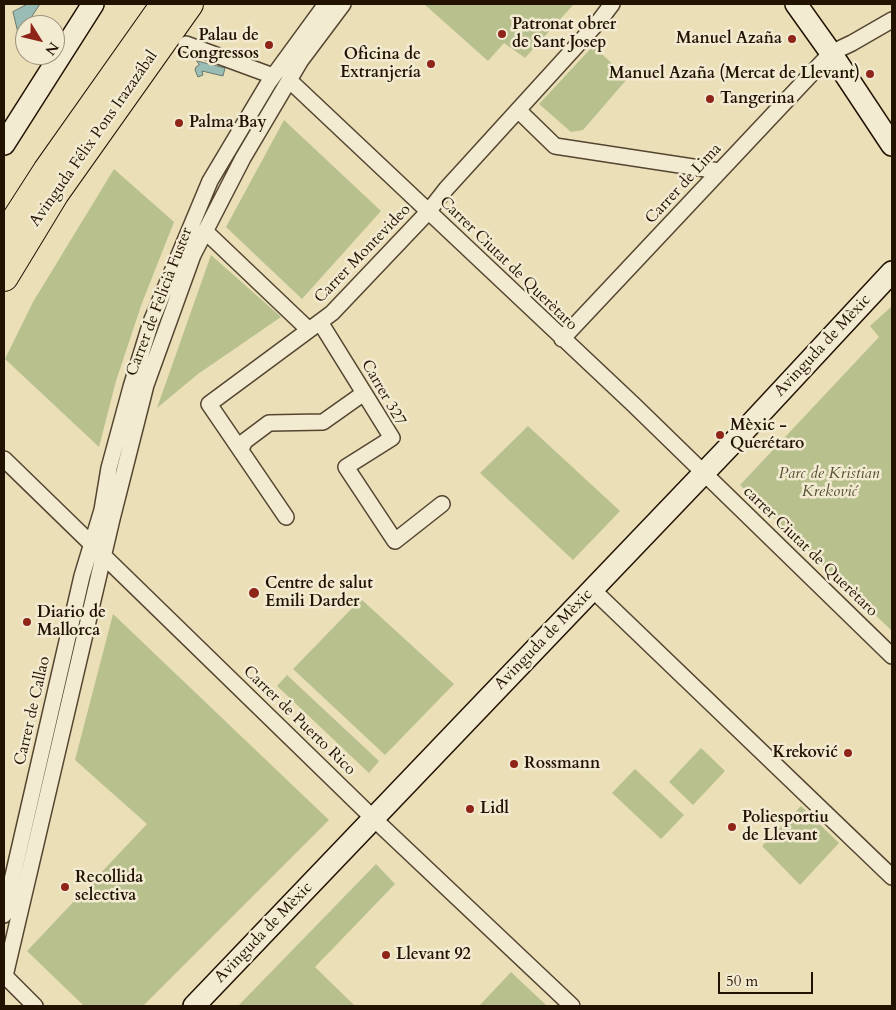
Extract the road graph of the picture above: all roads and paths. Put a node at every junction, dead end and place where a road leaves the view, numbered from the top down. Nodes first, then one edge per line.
1 (93, 4) edge
2 (165, 4) edge
3 (189, 4) edge
4 (326, 4) edge
5 (343, 4) edge
6 (612, 4) edge
7 (796, 4) edge
8 (892, 20) edge
9 (186, 44) dead end
10 (830, 52) junction
11 (273, 76) junction
12 (288, 80) junction
13 (518, 110) junction
14 (4, 144) edge
15 (891, 146) edge
16 (719, 171) junction
17 (428, 212) junction
18 (205, 231) junction
19 (4, 238) edge
20 (891, 272) edge
21 (4, 277) edge
22 (315, 326) junction
23 (562, 339) junction
24 (364, 393) junction
25 (241, 449) junction
26 (4, 459) edge
27 (703, 473) junction
28 (442, 504) dead end
29 (286, 517) dead end
30 (92, 545) junction
31 (104, 556) junction
32 (592, 589) junction
33 (892, 656) edge
34 (373, 818) junction
35 (892, 876) edge
36 (4, 916) edge
37 (4, 975) edge
38 (35, 1006) edge
39 (194, 1006) edge
40 (572, 1006) edge

1 - 14 street
2 - 19 highway, Avinguda Félix Pons Irazazábal
3 - 21 highway, Avinguda Félix Pons Irazazábal
4 - 11 street, Carrer de Felicià Fuster
5 - 12 street, Carrer de Felicià Fuster
6 - 13 street, Carrer Montevideo
7 - 10 street
8 - 10 street
9 - 11 street
10 - 15 street
10 - 16 street, Carrer de Lima
11 - 30 street, Carrer de Felicià Fuster
12 - 17 street, Carrer Ciutat de Querètaro
12 - 18 street, Carrer de Felicià Fuster
13 - 16 street
13 - 17 street, Carrer Montevideo
16 - 23 street, Carrer de Lima
17 - 22 street, Carrer Montevideo
17 - 23 street, Carrer Ciutat de Querètaro
18 - 22 street, Carrer 327
18 - 31 street, Carrer de Felicià Fuster
20 - 27 street, Avinguda de Mèxic
22 - 24 street, Carrer 327
22 - 25 street, Carrer Montevideo
23 - 27 street, Carrer Ciutat de Querètaro
24 - 25 street
24 - 28 street, Carrer 327
25 - 29 street, Carrer Montevideo
26 - 30 street, Carrer de Puerto Rico
27 - 32 street, Avinguda de Mèxic
27 - 33 street, carrer Ciutat de Querètaro
30 - 31 street, Carrer de Puerto Rico
30 - 36 street, Carrer de Callao
31 - 34 street, Carrer de Puerto Rico
31 - 37 street, Carrer de Felicià Fuster
32 - 34 street, Avinguda de Mèxic
32 - 35 street
34 - 39 street, Avinguda de Mèxic
34 - 40 street, Carrer de Puerto Rico
37 - 38 street

